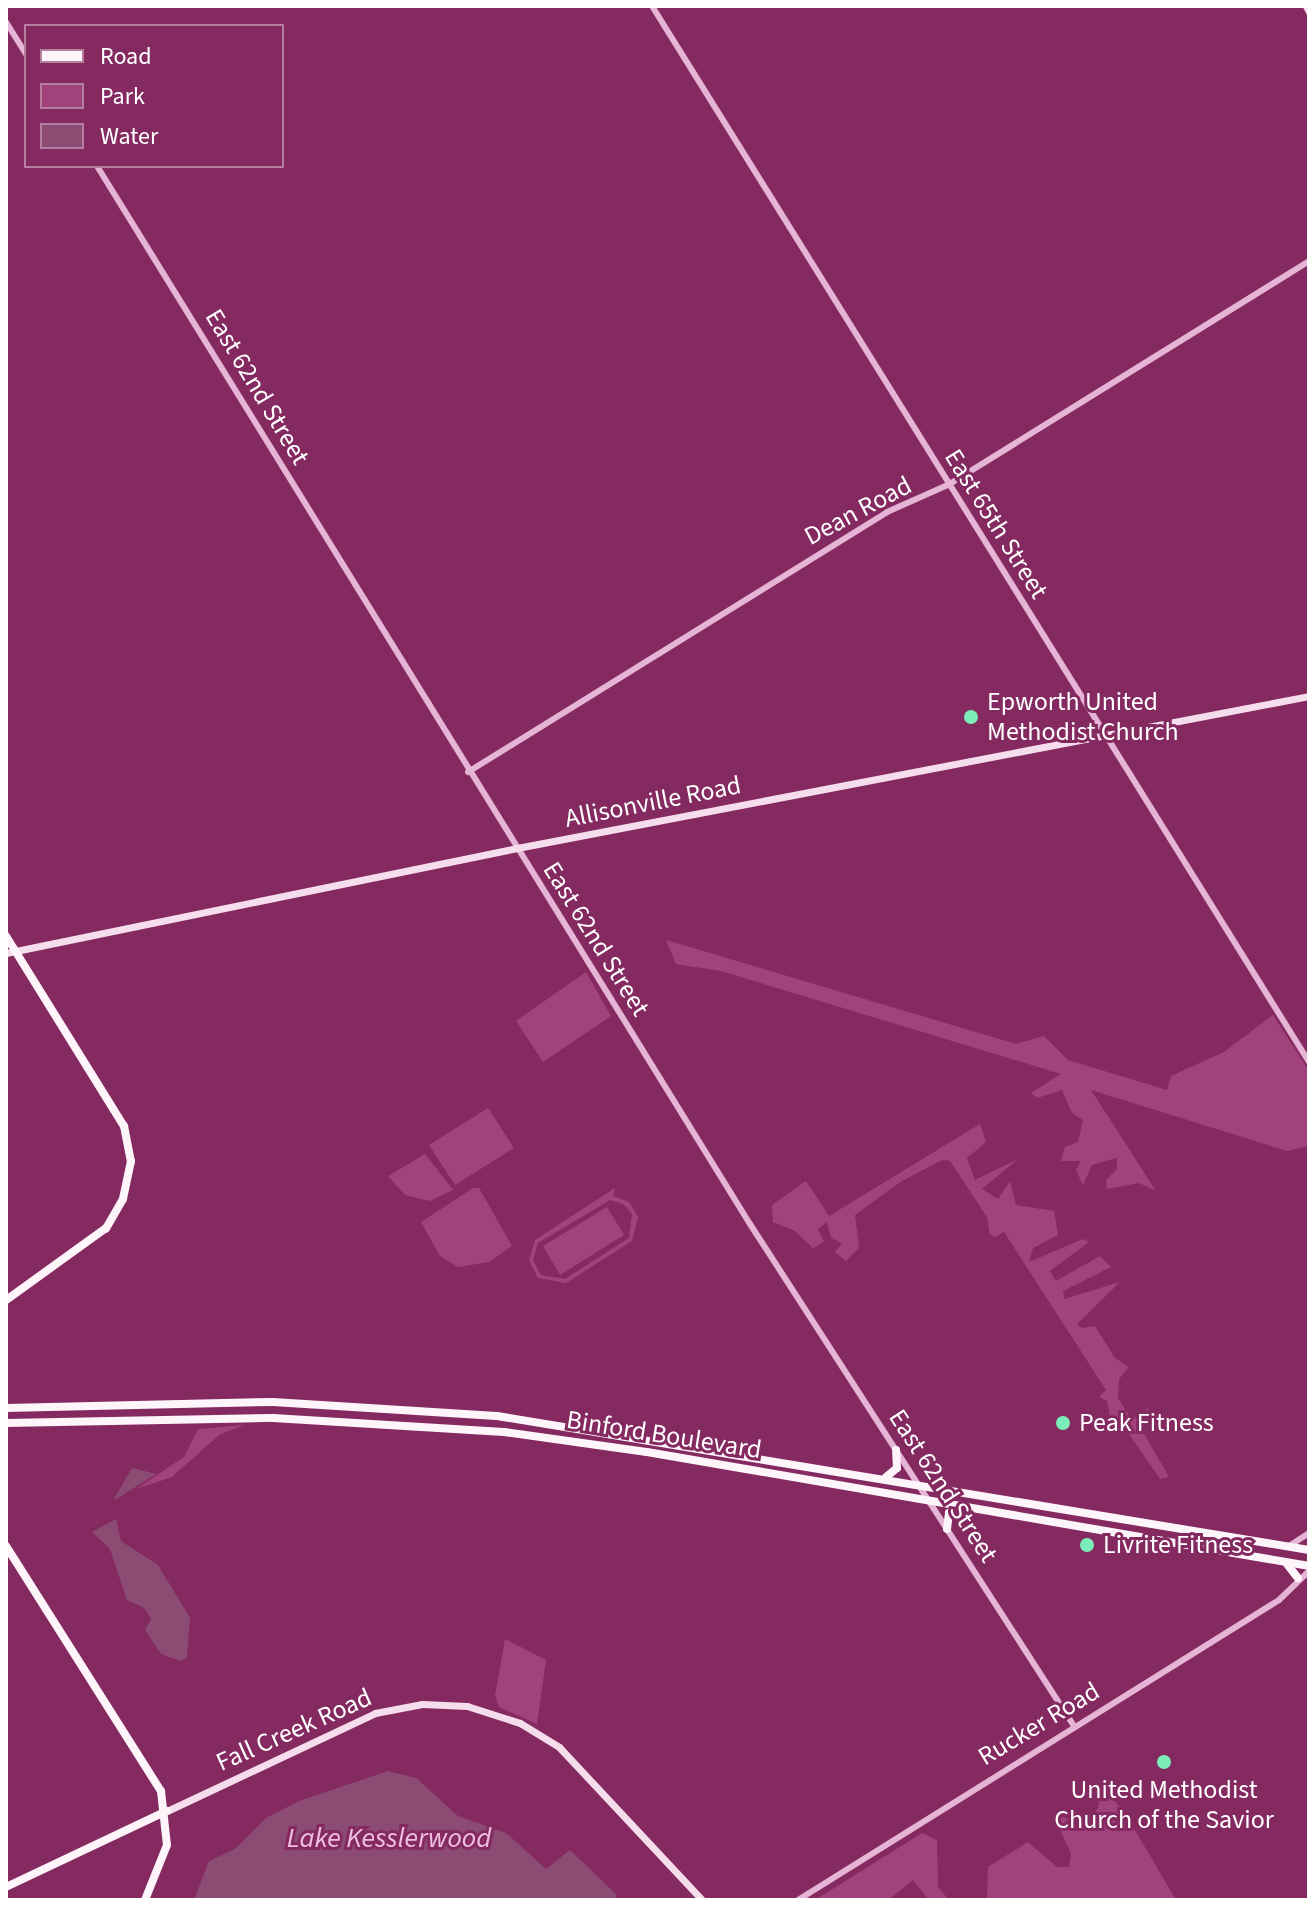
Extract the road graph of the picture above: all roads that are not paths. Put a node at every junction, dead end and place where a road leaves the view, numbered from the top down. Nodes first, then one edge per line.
1 (652, 6) edge
2 (1306, 6) edge
3 (1309, 12) edge
4 (6, 22) edge
5 (24, 51) edge
6 (98, 168) edge
7 (1309, 261) edge
8 (948, 485) junction
9 (1309, 696) edge
10 (1103, 736) junction
11 (468, 772) junction
12 (517, 848) junction
13 (6, 936) edge
14 (11, 952) edge
15 (1309, 1062) edge
16 (6, 1300) edge
17 (6, 1408) edge
18 (6, 1423) edge
19 (896, 1450) junction
20 (886, 1477) junction
21 (917, 1482) junction
22 (928, 1500) junction
23 (969, 1507) junction
24 (947, 1529) junction
25 (1309, 1533) edge
26 (6, 1546) edge
27 (1288, 1546) junction
28 (1309, 1549) edge
29 (1283, 1561) junction
30 (1308, 1565) edge
31 (1298, 1580) junction
32 (1074, 1726) junction
33 (167, 1811) junction
34 (6, 1887) edge
35 (145, 1900) edge
36 (702, 1900) edge
37 (798, 1900) edge

1 - 8 street, East 65th Street
2 - 3 main road
4 - 5 street
6 - 11 street, East 62nd Street
7 - 8 street, Dean Road
8 - 10 street, East 65th Street
8 - 11 street, Dean Road
9 - 10 main road, Allisonville Road
10 - 12 main road, Allisonville Road
10 - 15 street, East 65th Street
11 - 12 street, East 62nd Street
12 - 14 main road, Allisonville Road
12 - 19 street, East 62nd Street
13 - 14 main road
14 - 16 main road
17 - 20 main road, Binford Boulevard
18 - 22 main road, Binford Boulevard
19 - 20 main road
19 - 21 street, East 62nd Street
20 - 21 main road, Binford Boulevard
21 - 22 street, East 62nd Street
21 - 27 main road, Binford Boulevard
22 - 23 main road, Binford Boulevard
22 - 24 street, East 62nd Street
23 - 24 main road
23 - 29 main road, Binford Boulevard
24 - 32 street, East 62nd Street
25 - 27 street
26 - 33 main road
27 - 28 main road, Binford Boulevard
28 - 29 main road
29 - 30 main road, Binford Boulevard
29 - 31 main road
30 - 31 street, Rucker Road
31 - 32 street, Rucker Road
32 - 37 street, Rucker Road
33 - 34 main road
33 - 35 main road
33 - 36 main road, Fall Creek Road

